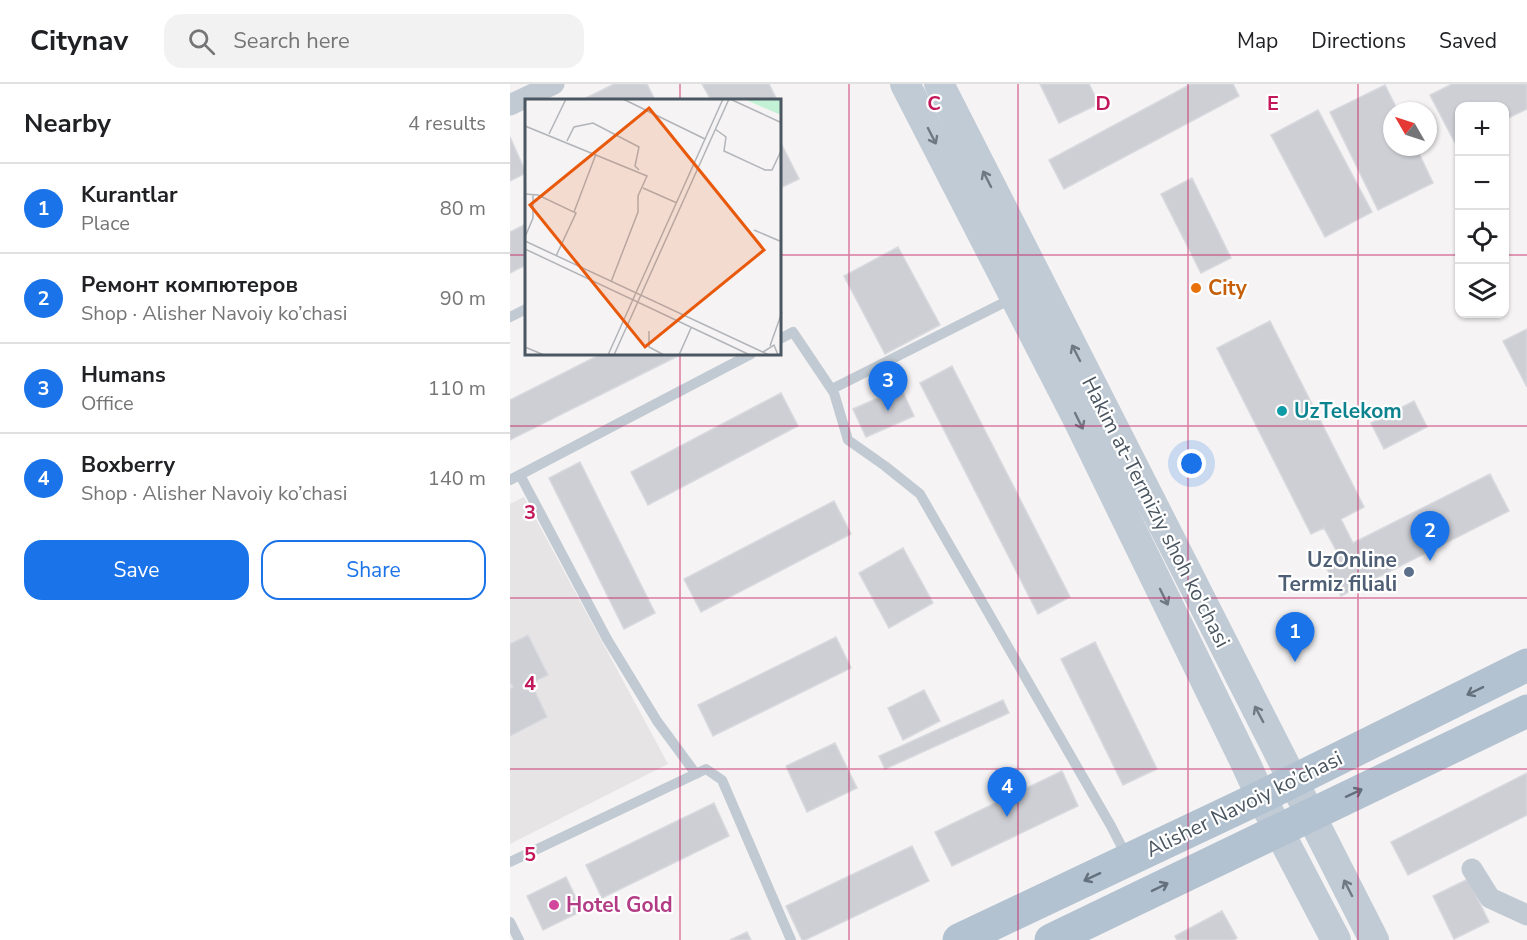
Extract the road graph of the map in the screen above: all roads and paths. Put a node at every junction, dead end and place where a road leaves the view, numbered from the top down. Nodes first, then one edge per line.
1 (554, 84) edge
2 (905, 84) edge
3 (939, 84) edge
4 (516, 99) edge
5 (1015, 297) junction
6 (525, 310) edge
7 (510, 317) edge
8 (782, 338) edge
9 (747, 356) edge
10 (832, 390) junction
11 (515, 478) edge
12 (1527, 665) edge
13 (1527, 711) edge
14 (696, 774) junction
15 (1292, 781) junction
16 (1261, 797) junction
17 (1311, 814) junction
18 (1280, 831) junction
19 (1129, 860) junction
20 (510, 862) edge
21 (1472, 868) dead end
22 (1527, 915) edge
23 (510, 922) edge
24 (519, 940) edge
25 (791, 940) edge
26 (959, 940) edge
27 (1051, 940) edge
28 (1336, 940) edge
29 (1374, 940) edge

1 - 4 street
2 -> 5 main road, Hakim at-Termiziy shoh ko'chasi
15 -> 3 main road, Hakim at-Termiziy shoh ko'chasi
5 - 10 lane
5 -> 16 main road, Hakim at-Termiziy shoh ko'chasi
6 - 7 lane
8 - 10 lane
9 - 11 lane
10 - 19 lane
11 - 14 lane
12 -> 15 main road, Alisher Navoiy ko’chasi
17 -> 13 main road, Alisher Navoiy ko’chasi
14 - 20 lane
14 - 25 lane
15 - 16 main road, Alisher Navoiy ko’chasi
15 - 17 main road, Hakim at-Termiziy shoh ko'chasi
16 - 18 main road, Hakim at-Termiziy shoh ko'chasi
16 - 19 main road, Alisher Navoiy ko’chasi
17 - 18 main road, Alisher Navoiy ko’chasi
29 -> 17 main road, Hakim at-Termiziy shoh ko'chasi
27 -> 18 main road, Alisher Navoiy ko’chasi
18 - 28 main road, Hakim at-Termiziy shoh ko'chasi
19 -> 26 main road, Alisher Navoiy ko’chasi
21 - 22 street
23 - 24 lane

